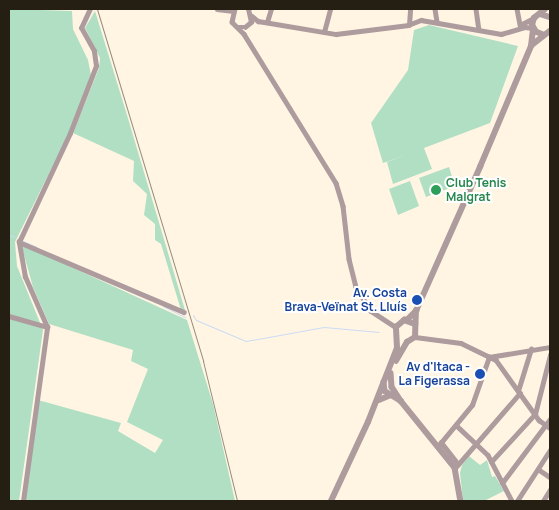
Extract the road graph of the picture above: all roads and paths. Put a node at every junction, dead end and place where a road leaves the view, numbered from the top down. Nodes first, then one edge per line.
1 (90, 9) edge
2 (217, 9) edge
3 (248, 9) edge
4 (271, 9) edge
5 (330, 9) edge
6 (410, 9) edge
7 (435, 9) edge
8 (476, 9) edge
9 (517, 9) edge
10 (545, 9) edge
11 (549, 9) edge
12 (234, 10) edge
13 (224, 11) junction
14 (540, 14) junction
15 (252, 16) junction
16 (231, 17) junction
17 (410, 17) junction
18 (550, 17) edge
19 (534, 18) junction
20 (258, 20) junction
21 (267, 22) junction
22 (415, 22) junction
23 (437, 22) junction
24 (248, 24) junction
25 (408, 25) junction
26 (238, 27) junction
27 (533, 29) junction
28 (480, 30) junction
29 (324, 32) junction
30 (548, 33) edge
31 (244, 34) junction
32 (531, 46) junction
33 (19, 242) junction
34 (416, 311) junction
35 (184, 312) dead end
36 (9, 316) edge
37 (407, 320) junction
38 (415, 324) junction
39 (396, 326) junction
40 (46, 328) junction
41 (416, 334) junction
42 (398, 338) junction
43 (407, 342) junction
44 (550, 347) edge
45 (531, 349) junction
46 (550, 355) edge
47 (489, 356) junction
48 (390, 371) junction
49 (392, 387) junction
50 (384, 388) junction
51 (519, 392) junction
52 (391, 395) junction
53 (379, 400) junction
54 (401, 401) junction
55 (373, 405) junction
56 (371, 414) junction
57 (535, 414) junction
58 (550, 419) edge
59 (458, 426) junction
60 (548, 426) edge
61 (476, 443) junction
62 (440, 444) junction
63 (550, 450) edge
64 (491, 462) junction
65 (456, 466) junction
66 (538, 469) junction
67 (550, 476) edge
68 (502, 483) junction
69 (550, 490) edge
70 (23, 501) edge
71 (331, 501) edge
72 (461, 501) edge
73 (512, 501) edge
74 (517, 501) edge
75 (543, 501) edge

1 - 33 street
2 - 13 street
3 - 15 street
4 - 21 street
5 - 29 street
6 - 17 street
7 - 23 street
8 - 28 street
9 - 19 street
10 - 14 street
11 - 18 street
12 - 13 street
12 - 16 street
13 - 16 street
14 - 18 street
14 - 19 street
15 - 20 street
15 - 24 street
16 - 26 street
17 - 22 street
17 - 25 street
19 - 27 street
20 - 21 street
20 - 24 street
21 - 29 street
22 - 23 street
22 - 25 street
23 - 28 street
24 - 26 street
24 - 31 street
25 - 29 street
26 - 31 street
27 - 28 street
27 - 30 street
27 - 32 street
30 - 32 street
31 - 39 street
32 - 34 street
33 - 35 street
33 - 40 street
34 - 37 street
34 - 38 street
36 - 40 street
37 - 38 street
37 - 39 street
38 - 41 street
39 - 42 street
40 - 70 street
41 - 43 street
41 - 47 street
42 - 43 street
42 - 48 street
43 - 48 street
44 - 45 street
45 - 47 street
45 - 51 street
46 - 57 street
47 - 51 street
47 - 59 street
48 - 49 street
48 - 50 street
48 - 55 street
49 - 50 street
49 - 54 street
50 - 52 street
50 - 53 street
50 - 55 street
51 - 57 street
51 - 61 street
52 - 53 street
52 - 54 street
53 - 56 street
54 - 62 street
55 - 56 street
56 - 71 street
57 - 60 street
57 - 64 street
58 - 60 street
59 - 61 street
59 - 62 street
60 - 68 street
61 - 64 street
61 - 65 street
62 - 65 street
63 - 66 street
64 - 68 street
65 - 72 street
66 - 67 street
66 - 74 street
68 - 73 street
69 - 75 street

